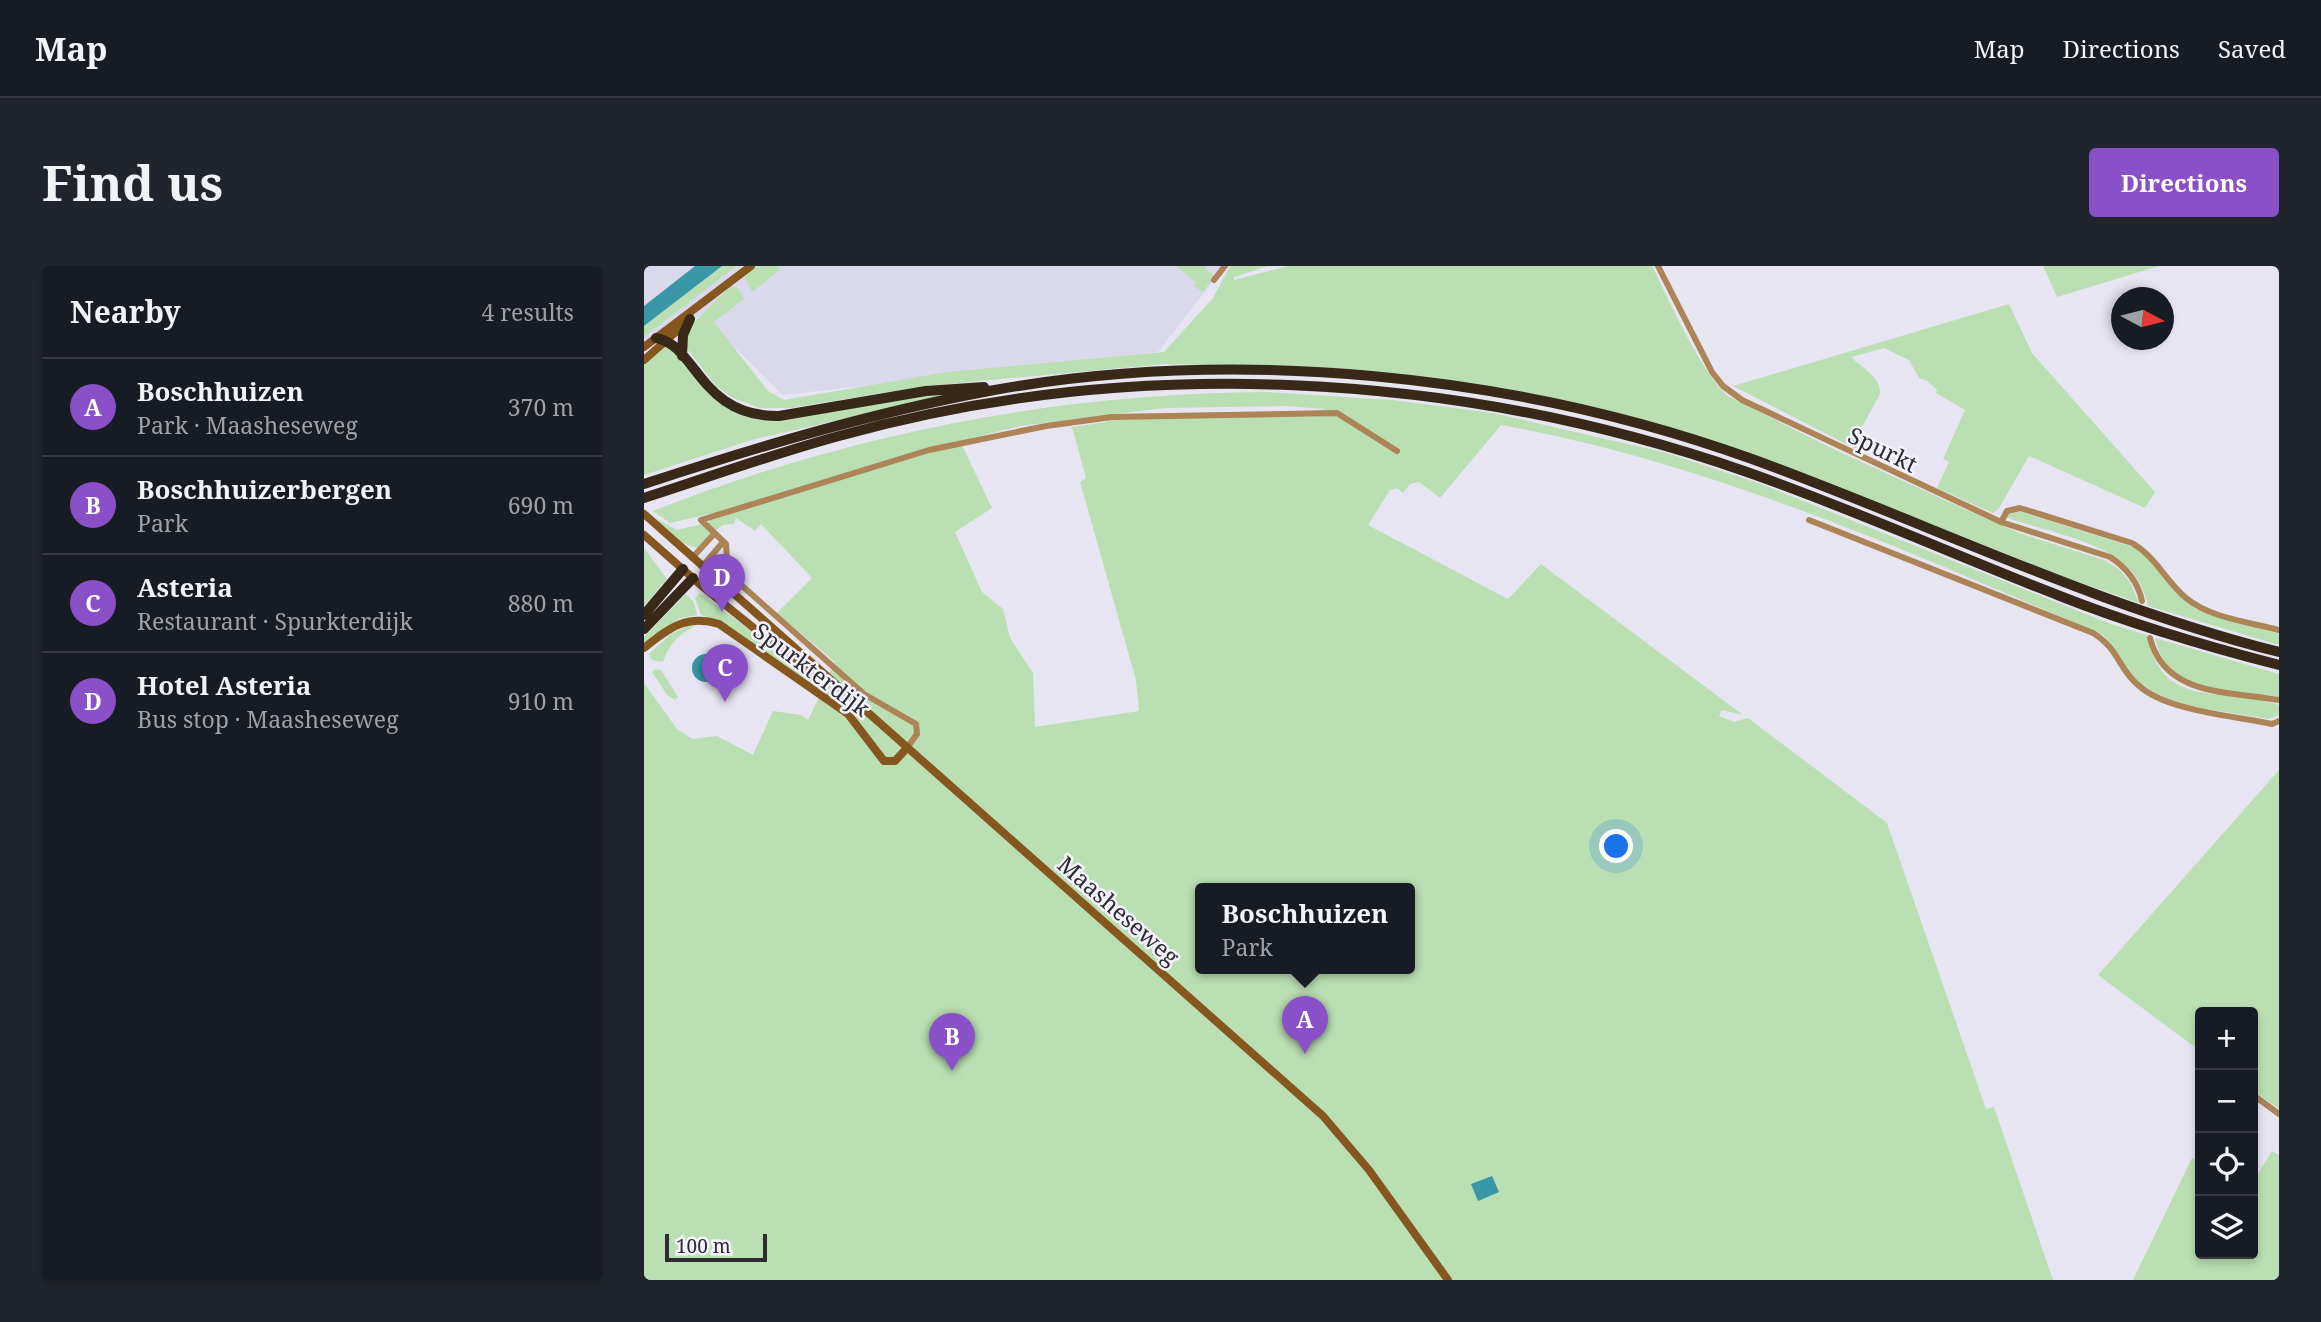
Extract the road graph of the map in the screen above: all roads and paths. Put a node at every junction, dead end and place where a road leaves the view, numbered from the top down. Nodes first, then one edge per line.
1 (751, 266) edge
2 (1225, 266) edge
3 (1658, 266) edge
4 (1214, 280) dead end
5 (705, 303) junction
6 (690, 319) junction
7 (656, 338) junction
8 (668, 341) junction
9 (644, 347) edge
10 (682, 356) junction
11 (644, 360) edge
12 (1011, 387) junction
13 (1397, 451) dead end
14 (644, 484) edge
15 (648, 500) edge
16 (644, 514) edge
17 (1809, 520) dead end
18 (2001, 522) junction
19 (714, 534) junction
20 (644, 535) edge
21 (723, 542) junction
22 (692, 558) junction
23 (702, 567) junction
24 (683, 569) junction
25 (692, 578) junction
26 (2143, 601) dead end
27 (644, 615) edge
28 (644, 629) edge
29 (2279, 630) edge
30 (2150, 638) dead end
31 (644, 648) edge
32 (2279, 652) edge
33 (2279, 665) edge
34 (829, 681) junction
35 (2279, 700) edge
36 (2279, 721) edge
37 (907, 748) junction
38 (2258, 1098) edge
39 (2279, 1114) edge
40 (1448, 1280) edge

1 - 5 main road
2 - 4 street
3 - 18 street, Spurkt
5 - 6 main road
5 - 7 main road
6 - 8 main road
6 - 10 highway
7 - 8 highway
7 - 9 main road
8 - 10 highway
8 - 11 main road
10 - 12 highway
12 - 14 highway
12 - 32 highway
13 - 19 street
15 - 33 highway
16 - 22 main road, Maasheseweg
17 - 36 street
18 - 26 street, Spurkt
18 - 29 street
19 - 21 street
19 - 22 street
20 - 24 main road, Maasheseweg
21 - 23 street
21 - 37 street
22 - 23 main road, Maasheseweg
22 - 24 main road
23 - 25 main road
23 - 34 main road, Maasheseweg
24 - 25 main road, Maasheseweg
24 - 27 highway
25 - 28 highway
25 - 34 main road, Maasheseweg
30 - 35 street
31 - 37 main road, Spurkterdijk
34 - 37 main road, Maasheseweg
37 - 40 main road, Maasheseweg
38 - 39 street

